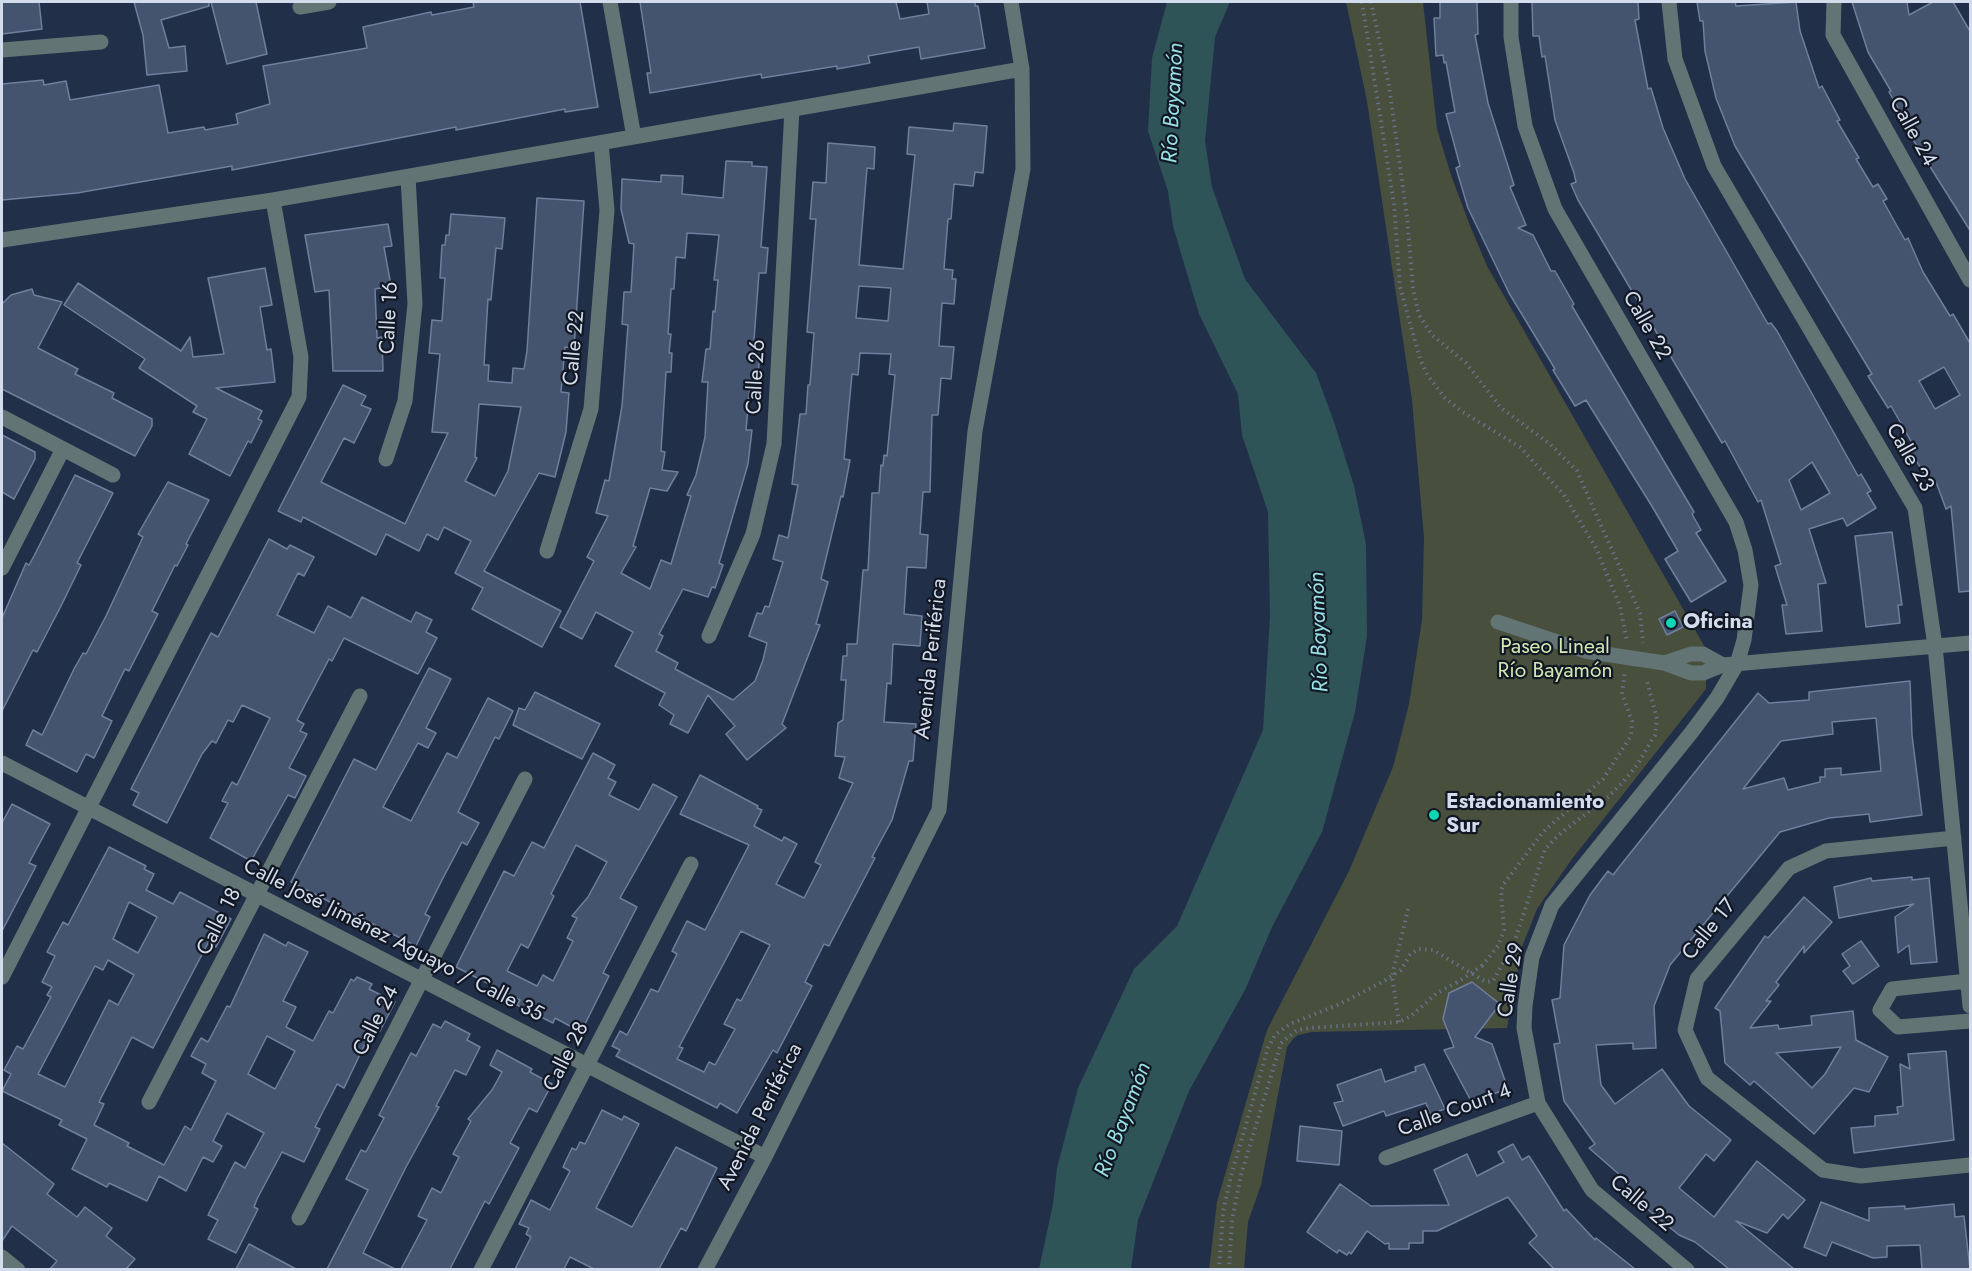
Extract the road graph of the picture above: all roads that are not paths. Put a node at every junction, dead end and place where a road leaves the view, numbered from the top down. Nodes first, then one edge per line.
1 (329, 2) edge
2 (610, 2) edge
3 (1011, 2) edge
4 (1511, 2) edge
5 (1669, 2) edge
6 (1834, 2) edge
7 (300, 7) dead end
8 (101, 42) dead end
9 (2, 50) edge
10 (1022, 69) junction
11 (792, 109) junction
12 (634, 137) junction
13 (601, 143) junction
14 (408, 177) junction
15 (273, 200) junction
16 (2, 240) edge
17 (1971, 280) edge
18 (2, 417) edge
19 (63, 449) junction
20 (386, 459) dead end
21 (113, 475) dead end
22 (547, 551) dead end
23 (2, 568) edge
24 (1498, 622) dead end
25 (709, 636) dead end
26 (1971, 643) edge
27 (1935, 646) junction
28 (1730, 665) junction
29 (360, 696) dead end
30 (1691, 733) joint
31 (2, 763) edge
32 (525, 778) dead end
33 (90, 808) junction
34 (1954, 838) junction
35 (691, 864) dead end
36 (257, 895) junction
37 (2, 977) edge
38 (422, 980) junction
39 (1968, 981) junction
40 (1971, 1006) edge
41 (1971, 1021) edge
42 (586, 1065) junction
43 (149, 1102) dead end
44 (1538, 1103) junction
45 (765, 1157) junction
46 (1386, 1158) dead end
47 (1971, 1165) edge
48 (299, 1218) dead end
49 (2, 1257) edge
50 (18, 1269) edge
51 (481, 1269) edge
52 (705, 1269) edge
53 (1687, 1269) edge

1 - 7 street
2 - 12 street
3 - 10 street, Avenida Periférica
4 - 28 street, Calle 22
5 - 27 street, Calle 23
6 - 17 street, Calle 24
8 - 9 street
10 - 11 street
10 - 45 street, Avenida Periférica
11 - 12 street
11 - 25 street, Calle 26
12 - 13 street
13 - 14 street
13 - 22 street, Calle 22
14 - 15 street
14 - 20 street, Calle 16
15 - 16 street
15 - 33 street
18 - 19 street
19 - 21 street
19 - 23 street
24 - 28 street
26 - 27 street
27 - 28 street
27 - 34 street, Calle 23
28 - 30 street, Calle 22
29 - 36 street, Calle 18
30 - 44 street, Calle 29
31 - 33 street, Calle José Jiménez Aguayo / Calle 35
32 - 38 street, Calle 24
33 - 36 street, Calle José Jiménez Aguayo / Calle 35
33 - 37 street
34 - 39 street, Calle 23
34 - 47 street, Calle 17
35 - 42 street, Calle 28
36 - 38 street, Calle José Jiménez Aguayo / Calle 35
36 - 43 street, Calle 18
38 - 42 street, Calle José Jiménez Aguayo / Calle 35
38 - 48 street, Calle 24
39 - 40 street, Calle 23
39 - 41 street
42 - 45 street, Calle José Jiménez Aguayo / Calle 35
42 - 51 street, Calle 28
44 - 46 street, Calle Court 4
44 - 53 street, Calle 22
45 - 52 street, Avenida Periférica
49 - 50 street

